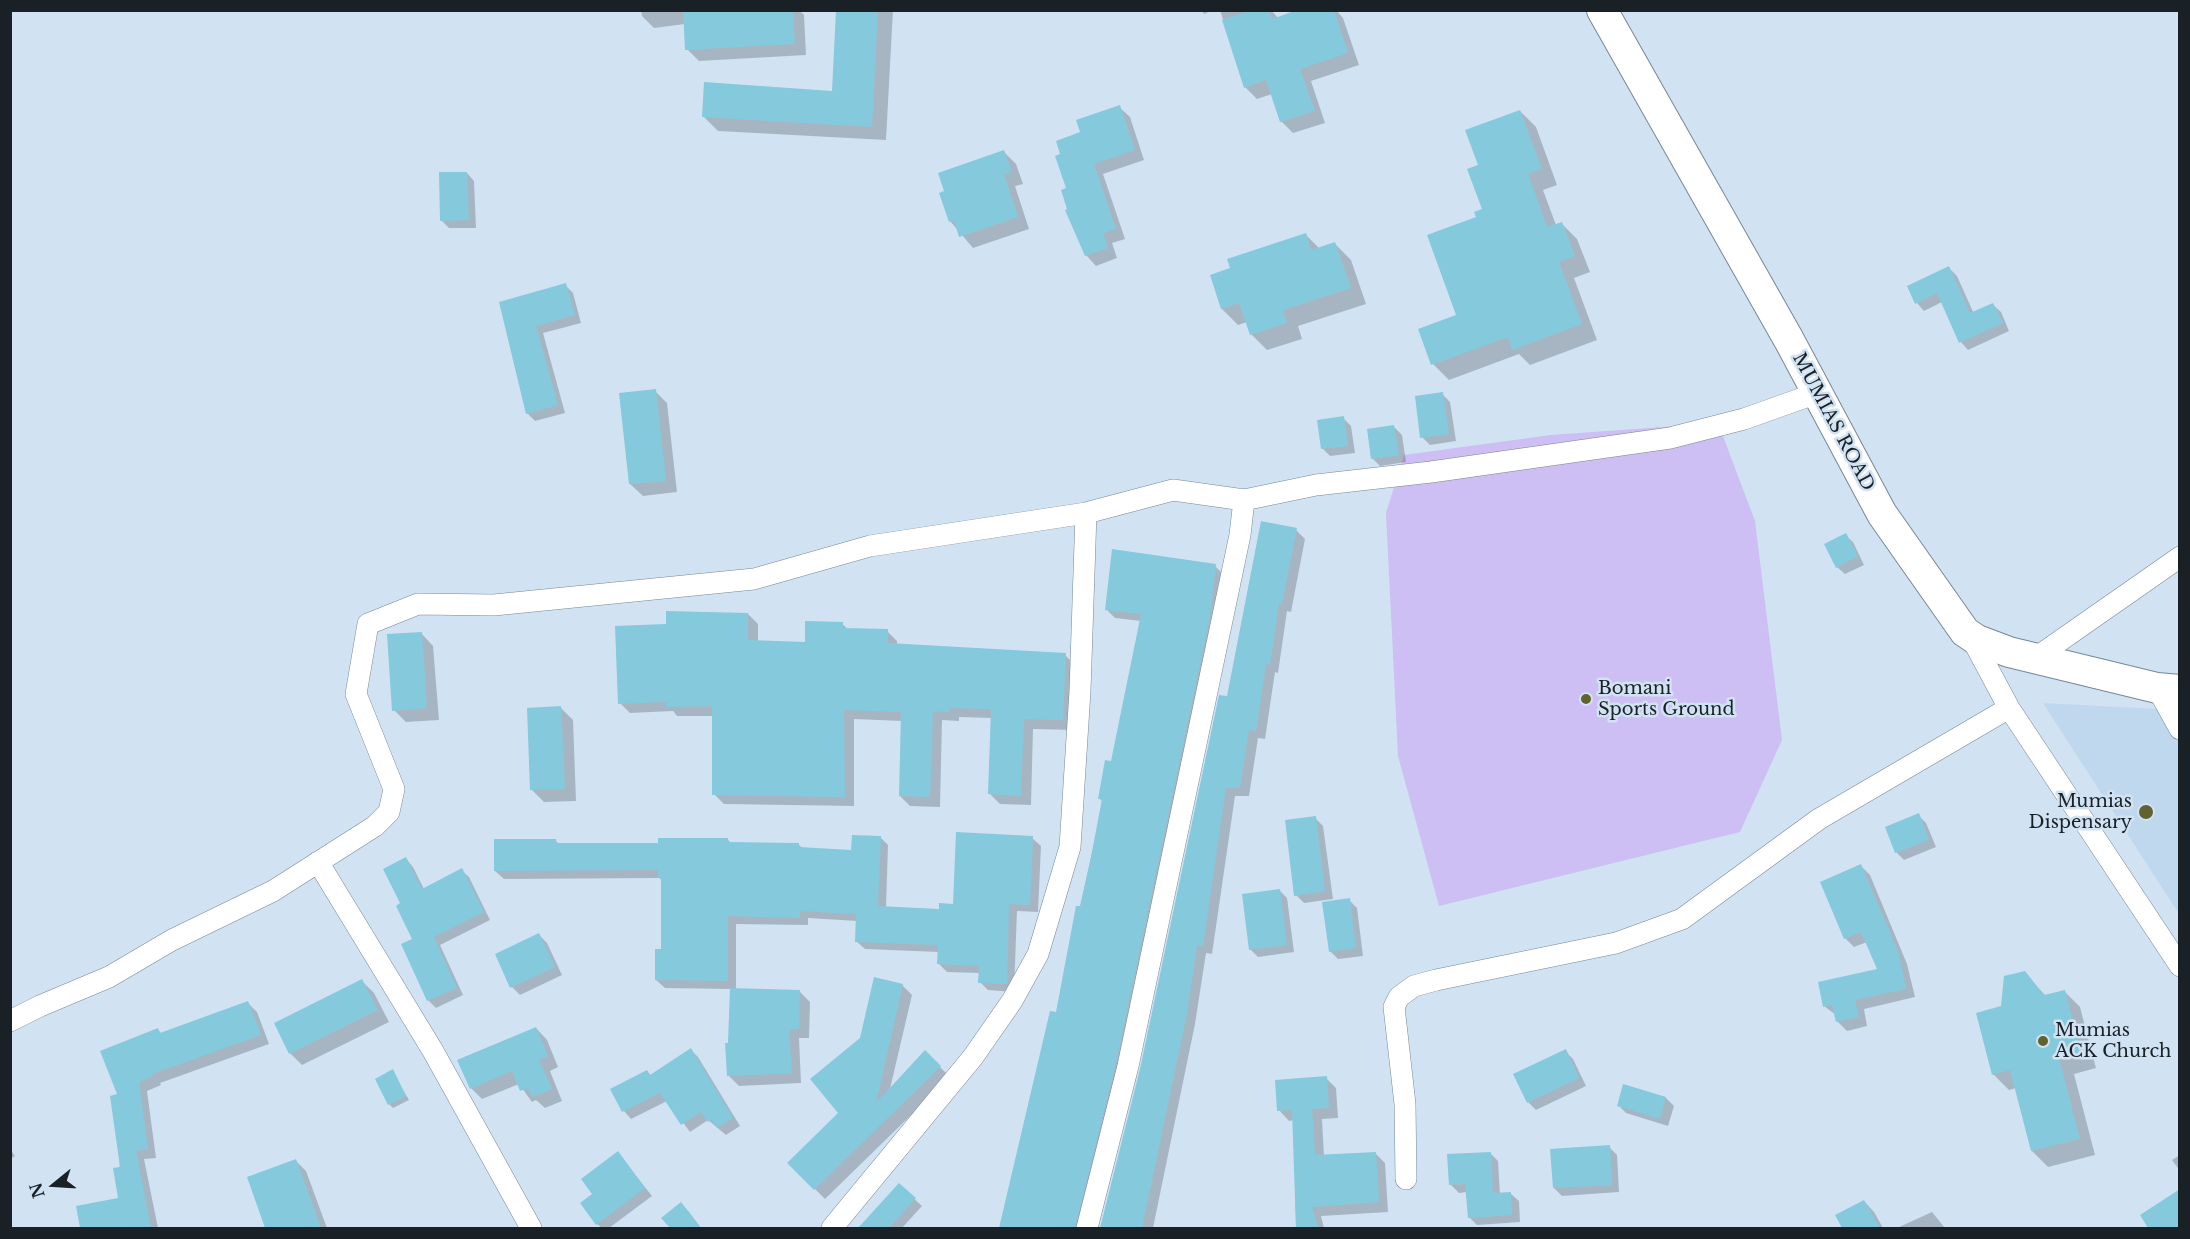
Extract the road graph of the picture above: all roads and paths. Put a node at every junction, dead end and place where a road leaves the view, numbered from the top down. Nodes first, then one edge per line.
1 (1602, 10) edge
2 (1817, 393) junction
3 (1244, 500) junction
4 (1086, 513) junction
5 (2180, 557) edge
6 (1971, 637) junction
7 (2034, 659) junction
8 (2168, 689) edge
9 (2009, 708) junction
10 (2180, 729) edge
11 (318, 862) junction
12 (2180, 966) edge
13 (10, 1021) edge
14 (1406, 1179) dead end
15 (531, 1228) edge
16 (832, 1228) edge
17 (1087, 1228) edge

1 - 2 street, MUMIAS ROAD
2 - 3 street
2 - 6 street, MUMIAS ROAD
3 - 4 street
3 - 17 street
4 - 11 street
4 - 16 street
5 - 7 street
6 - 7 street, MUMIAS ROAD
6 - 9 street
7 - 8 street, MUMIAS ROAD
8 - 10 street
9 - 12 street
9 - 14 street
11 - 13 street
11 - 15 street

